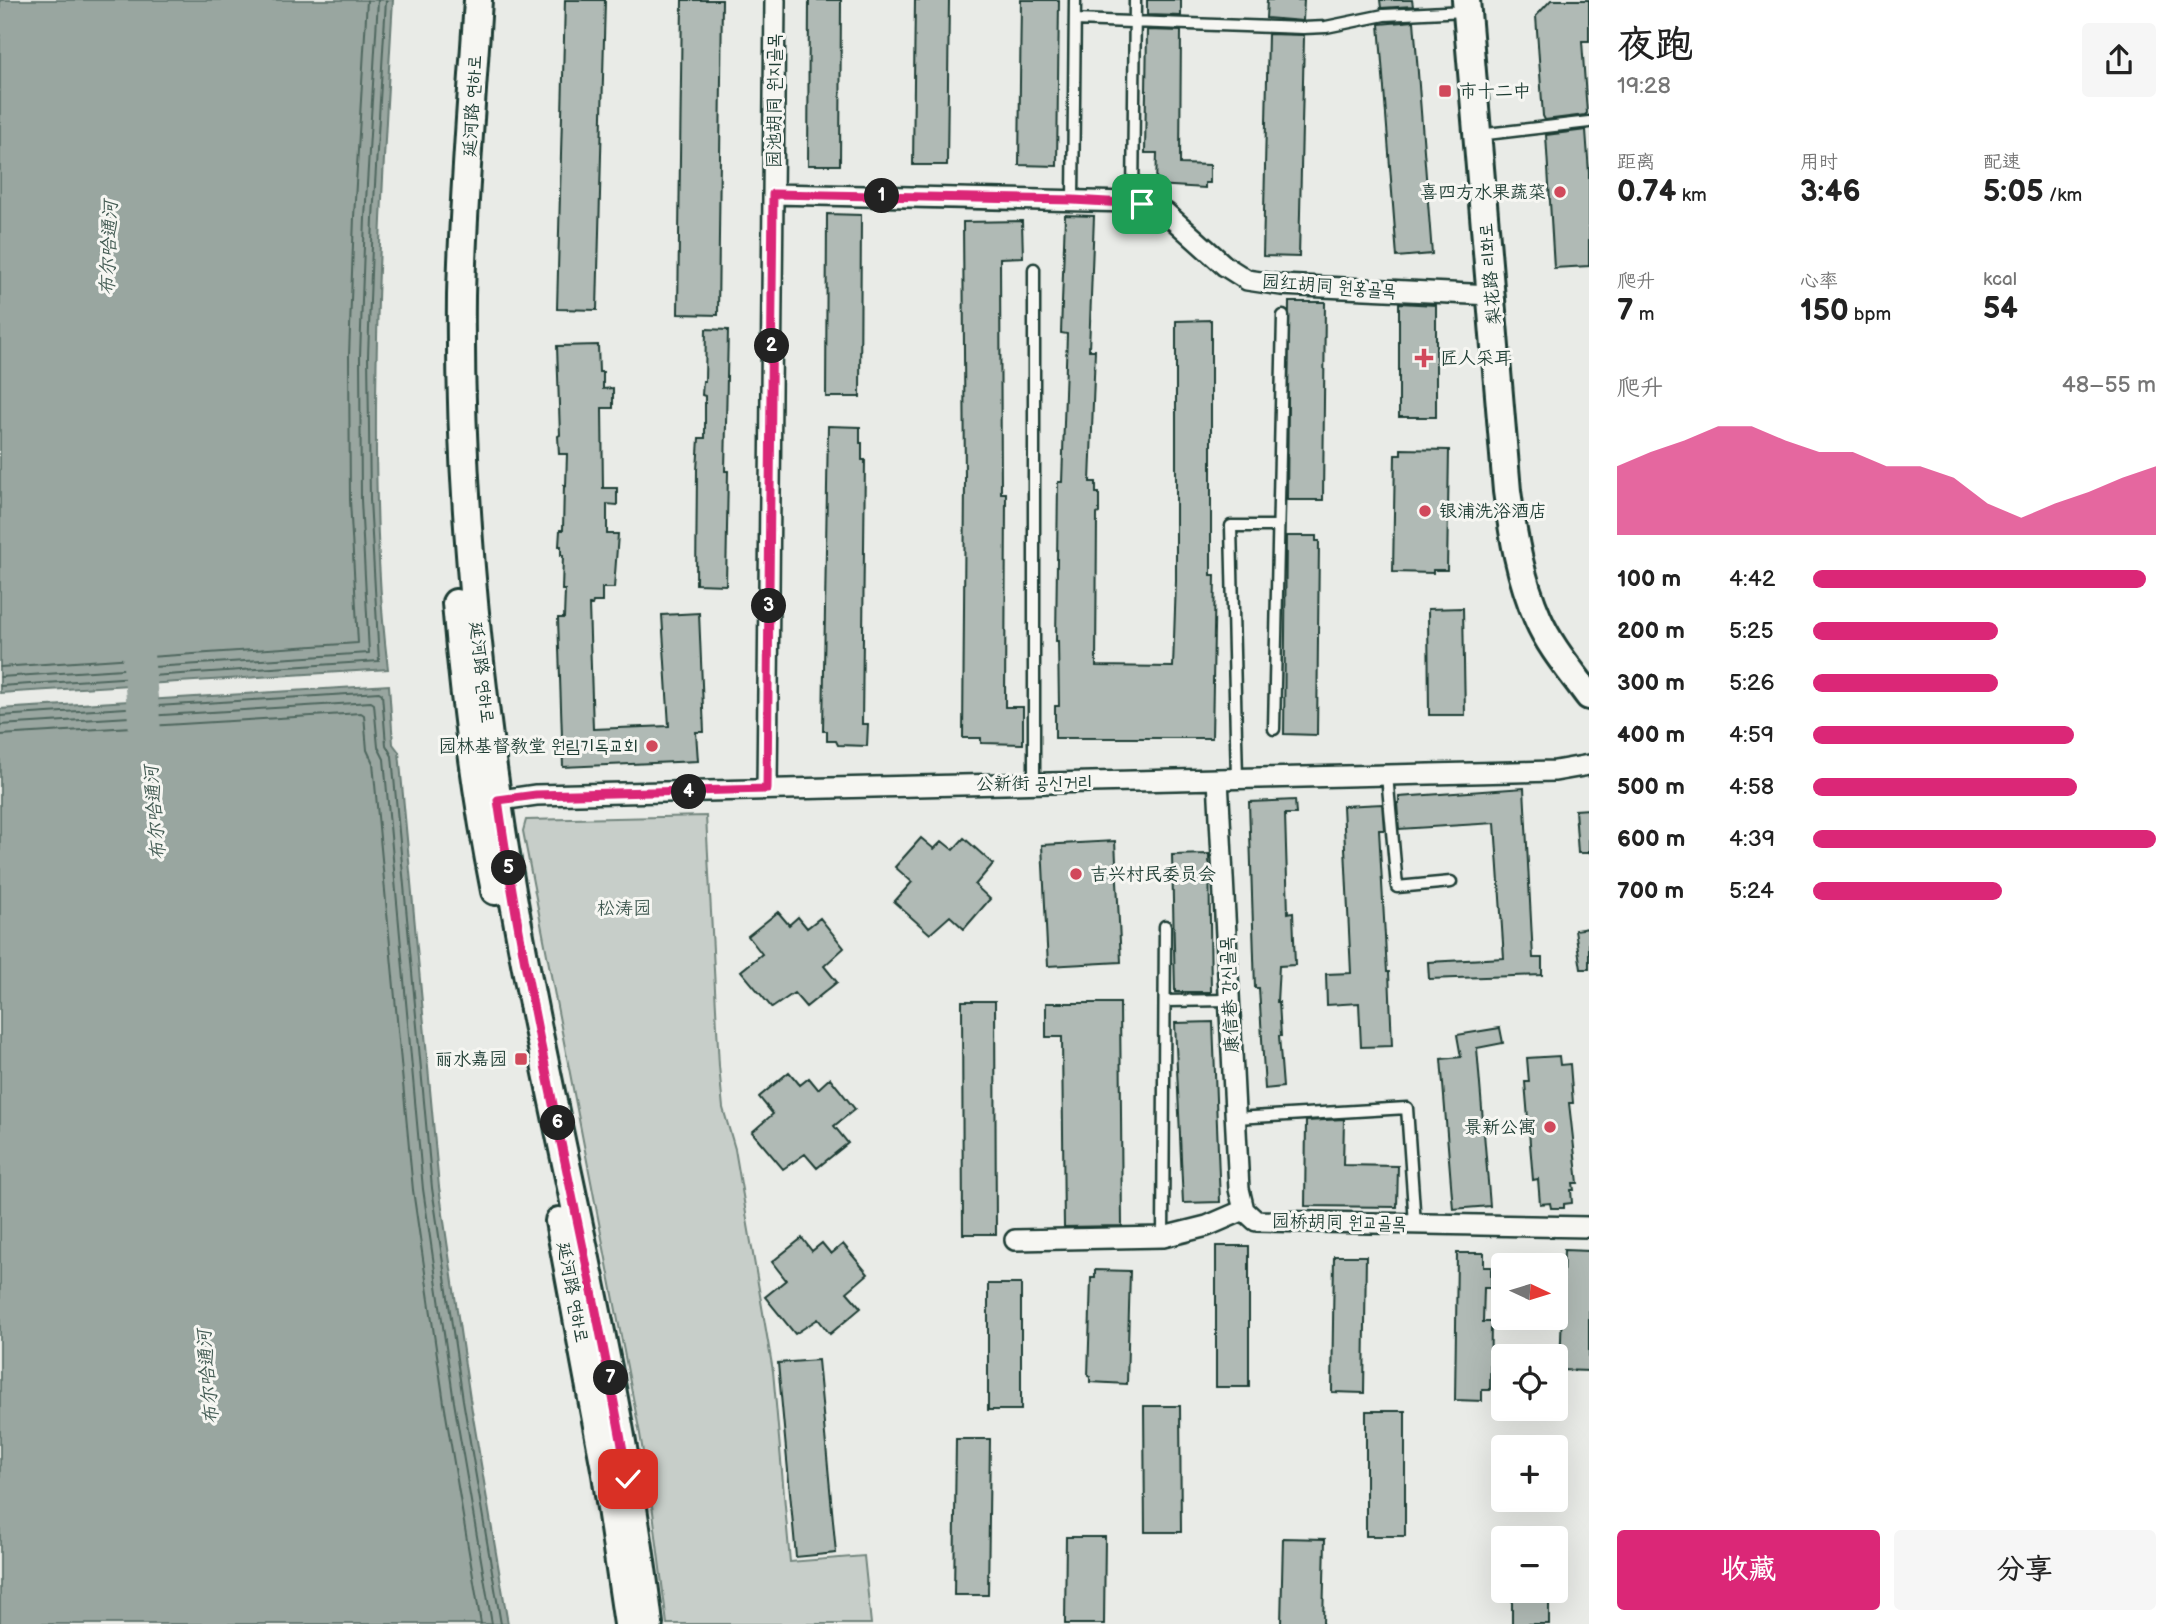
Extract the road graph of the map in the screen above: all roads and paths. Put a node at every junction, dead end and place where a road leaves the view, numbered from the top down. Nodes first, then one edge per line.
1 (461, 0) edge
2 (478, 0) edge
3 (775, 0) edge
4 (1075, 0) edge
5 (1135, 0) edge
6 (1466, 5) edge
7 (1075, 20) junction
8 (1135, 21) junction
9 (1589, 122) edge
10 (1478, 135) junction
11 (773, 194) junction
12 (1073, 200) junction
13 (1133, 202) junction
14 (1034, 269) dead end
15 (1492, 295) junction
16 (1283, 316) dead end
17 (1278, 526) junction
18 (1589, 696) edge
19 (1274, 729) dead end
20 (1589, 765) edge
21 (1387, 775) junction
22 (1227, 779) junction
23 (1034, 783) junction
24 (767, 789) junction
25 (489, 802) junction
26 (1451, 882) dead end
27 (1165, 926) dead end
28 (1229, 1000) junction
29 (1165, 1001) junction
30 (1235, 1118) junction
31 (1244, 1210) junction
32 (1415, 1224) junction
33 (1589, 1227) edge
34 (1163, 1237) junction
35 (1015, 1240) dead end
36 (628, 1624) edge
37 (649, 1624) edge

1 - 25 main road, 延河路 연하로
2 - 25 main road, 延河路 연하로
3 - 11 street, 园池胡同 원지골목
4 - 7 lane
5 - 8 lane
6 - 8 lane
6 - 10 main road, 梨花路 리화로
7 - 8 lane
7 - 12 lane
8 - 13 lane
9 - 10 lane
10 - 15 main road, 梨花路 리화로
11 - 12 street, 园红胡同 원홍골목
11 - 24 street, 园池胡同 원지골목
12 - 13 street, 园红胡同 원홍골목
13 - 15 street, 园红胡同 원홍골목
14 - 23 lane
15 - 18 main road, 梨花路 리화로
16 - 17 lane
17 - 19 lane
17 - 22 lane
20 - 21 street, 公新街 공신거리
21 - 22 street, 公新街 공신거리
21 - 26 lane
22 - 23 street, 公新街 공신거리
22 - 28 street, 康信巷 강신골목
23 - 24 street, 公新街 공신거리
24 - 25 street, 公新街 공신거리
25 - 36 main road, 延河路 연하로
25 - 37 main road, 延河路 연하로
27 - 29 lane
28 - 29 lane
28 - 30 street, 康信巷 강신골목
29 - 34 lane
30 - 31 street, 康信巷 강신골목
30 - 32 lane
31 - 32 street, 园桥胡同 원교골목
31 - 34 street
32 - 33 street, 园桥胡同 원교골목
34 - 35 street

